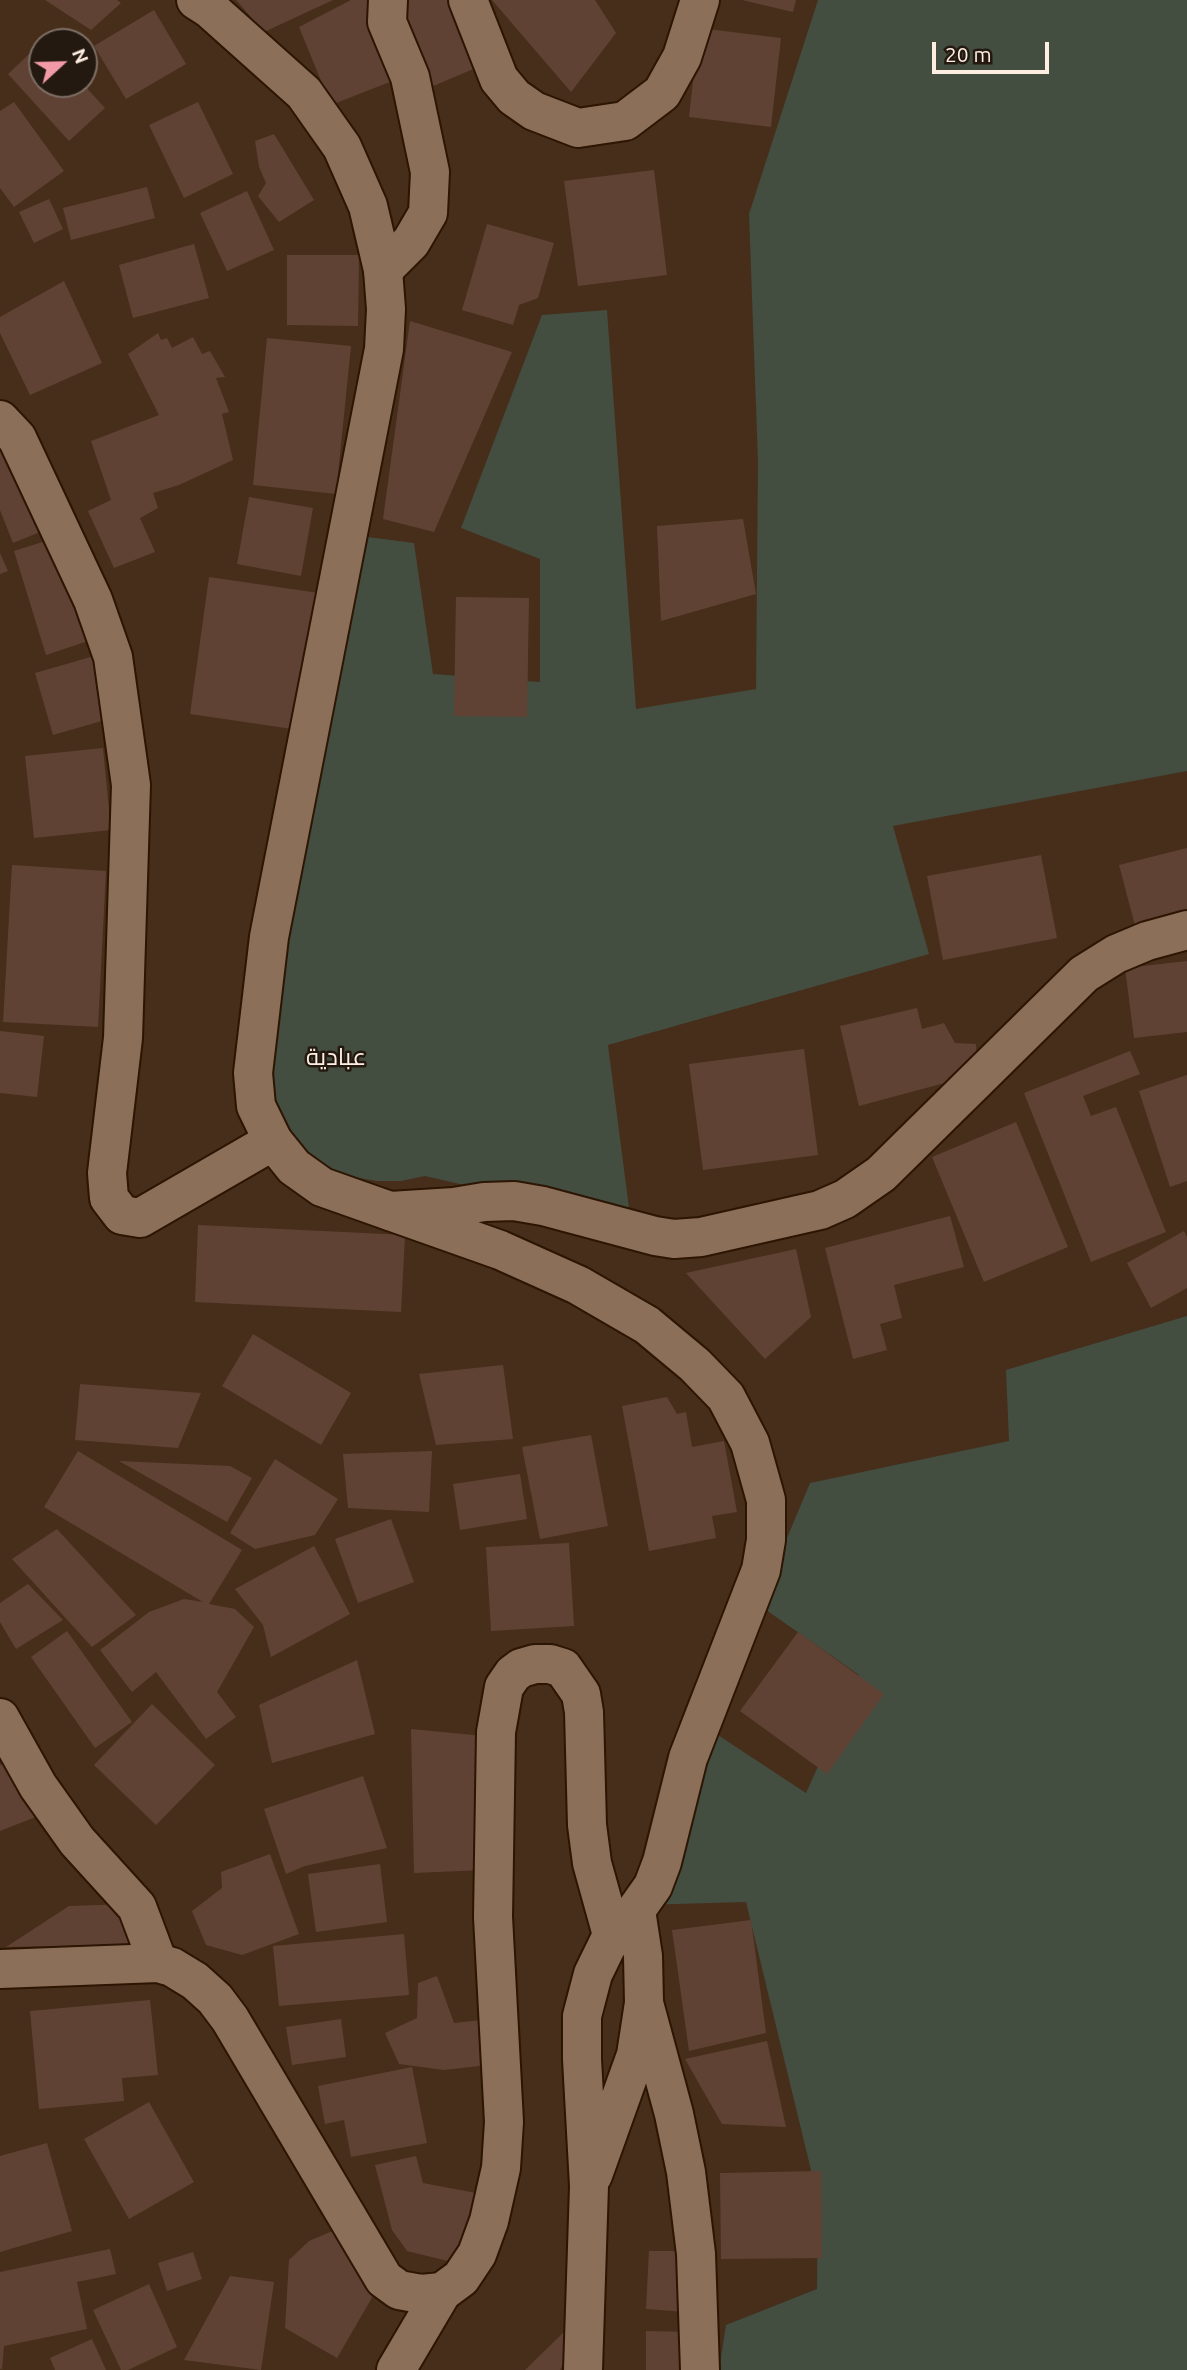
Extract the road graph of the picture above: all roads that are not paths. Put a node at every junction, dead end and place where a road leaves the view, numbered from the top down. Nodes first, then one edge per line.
1 (196, 0) edge
2 (388, 0) edge
3 (468, 0) edge
4 (700, 0) edge
5 (383, 271) junction
6 (0, 420) edge
7 (1187, 930) edge
8 (273, 1141) junction
9 (390, 1211) junction
10 (0, 1717) edge
11 (624, 1923) junction
12 (158, 1963) junction
13 (0, 1969) edge
14 (644, 2003) junction
15 (589, 2186) junction
16 (442, 2292) junction
17 (396, 2370) edge
18 (583, 2370) edge
19 (700, 2370) edge

1 - 5 street
2 - 5 street
3 - 4 street
5 - 8 street
6 - 8 street
7 - 9 street
8 - 9 street
9 - 11 street
10 - 12 street
11 - 14 street
11 - 15 street
11 - 16 street
12 - 13 street
12 - 16 street
14 - 15 street
14 - 19 street
15 - 18 street
16 - 17 street

